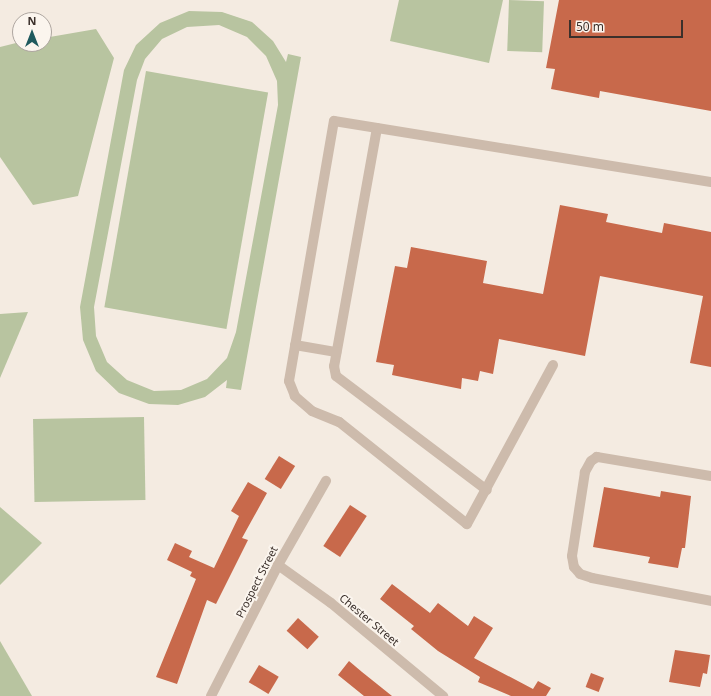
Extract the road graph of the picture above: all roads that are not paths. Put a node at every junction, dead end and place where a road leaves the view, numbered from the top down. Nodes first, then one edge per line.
1 (377, 128) junction
2 (711, 182) edge
3 (295, 345) junction
4 (336, 352) junction
5 (553, 365) dead end
6 (711, 476) edge
7 (326, 481) dead end
8 (487, 490) junction
9 (278, 565) junction
10 (711, 601) edge
11 (211, 696) edge
12 (443, 696) edge

1 - 2 street
1 - 3 street
1 - 4 street
3 - 4 street
3 - 8 street
4 - 8 street
5 - 8 street
6 - 10 street
7 - 9 street, Prospect Street
9 - 11 street, Prospect Street
9 - 12 street, Chester Street

